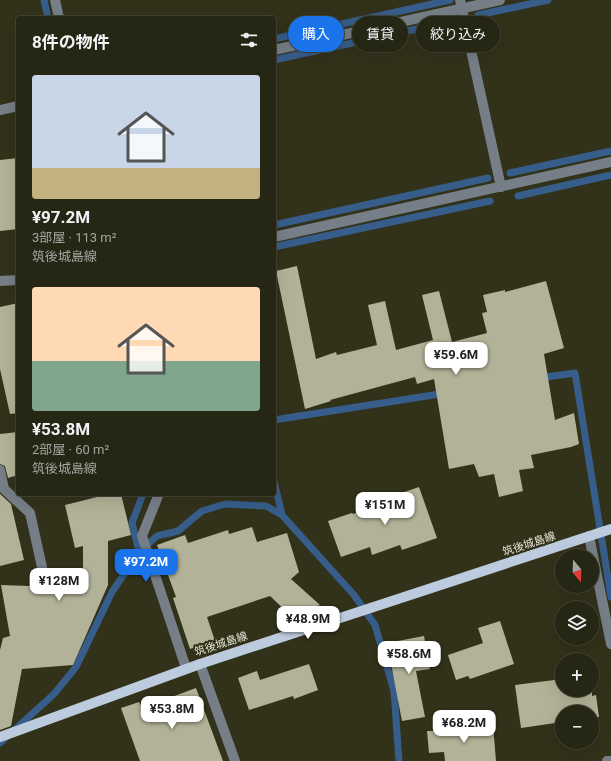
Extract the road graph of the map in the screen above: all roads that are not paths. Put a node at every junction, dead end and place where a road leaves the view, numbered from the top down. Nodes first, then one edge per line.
1 (55, 0) edge
2 (500, 0) edge
3 (460, 4) edge
4 (59, 16) edge
5 (276, 50) edge
6 (16, 106) edge
7 (0, 110) edge
8 (611, 162) edge
9 (501, 187) junction
10 (276, 237) edge
11 (16, 280) edge
12 (0, 282) edge
13 (0, 470) edge
14 (2, 490) edge
15 (158, 496) edge
16 (611, 530) edge
17 (589, 536) junction
18 (44, 576) dead end
19 (611, 644) edge
20 (200, 664) junction
21 (186, 668) junction
22 (0, 737) edge
23 (611, 760) edge
24 (235, 761) edge
25 (607, 761) edge

1 - 4 street
2 - 3 street
3 - 5 street
3 - 9 street
6 - 7 street
8 - 9 street
9 - 10 street
11 - 12 street
13 - 14 street
14 - 18 street
15 - 21 street
16 - 17 main road, 筑後城島線
17 - 19 street
17 - 20 main road, 筑後城島線
20 - 21 main road, 筑後城島線
20 - 24 street
21 - 22 main road, 筑後城島線
23 - 25 street

